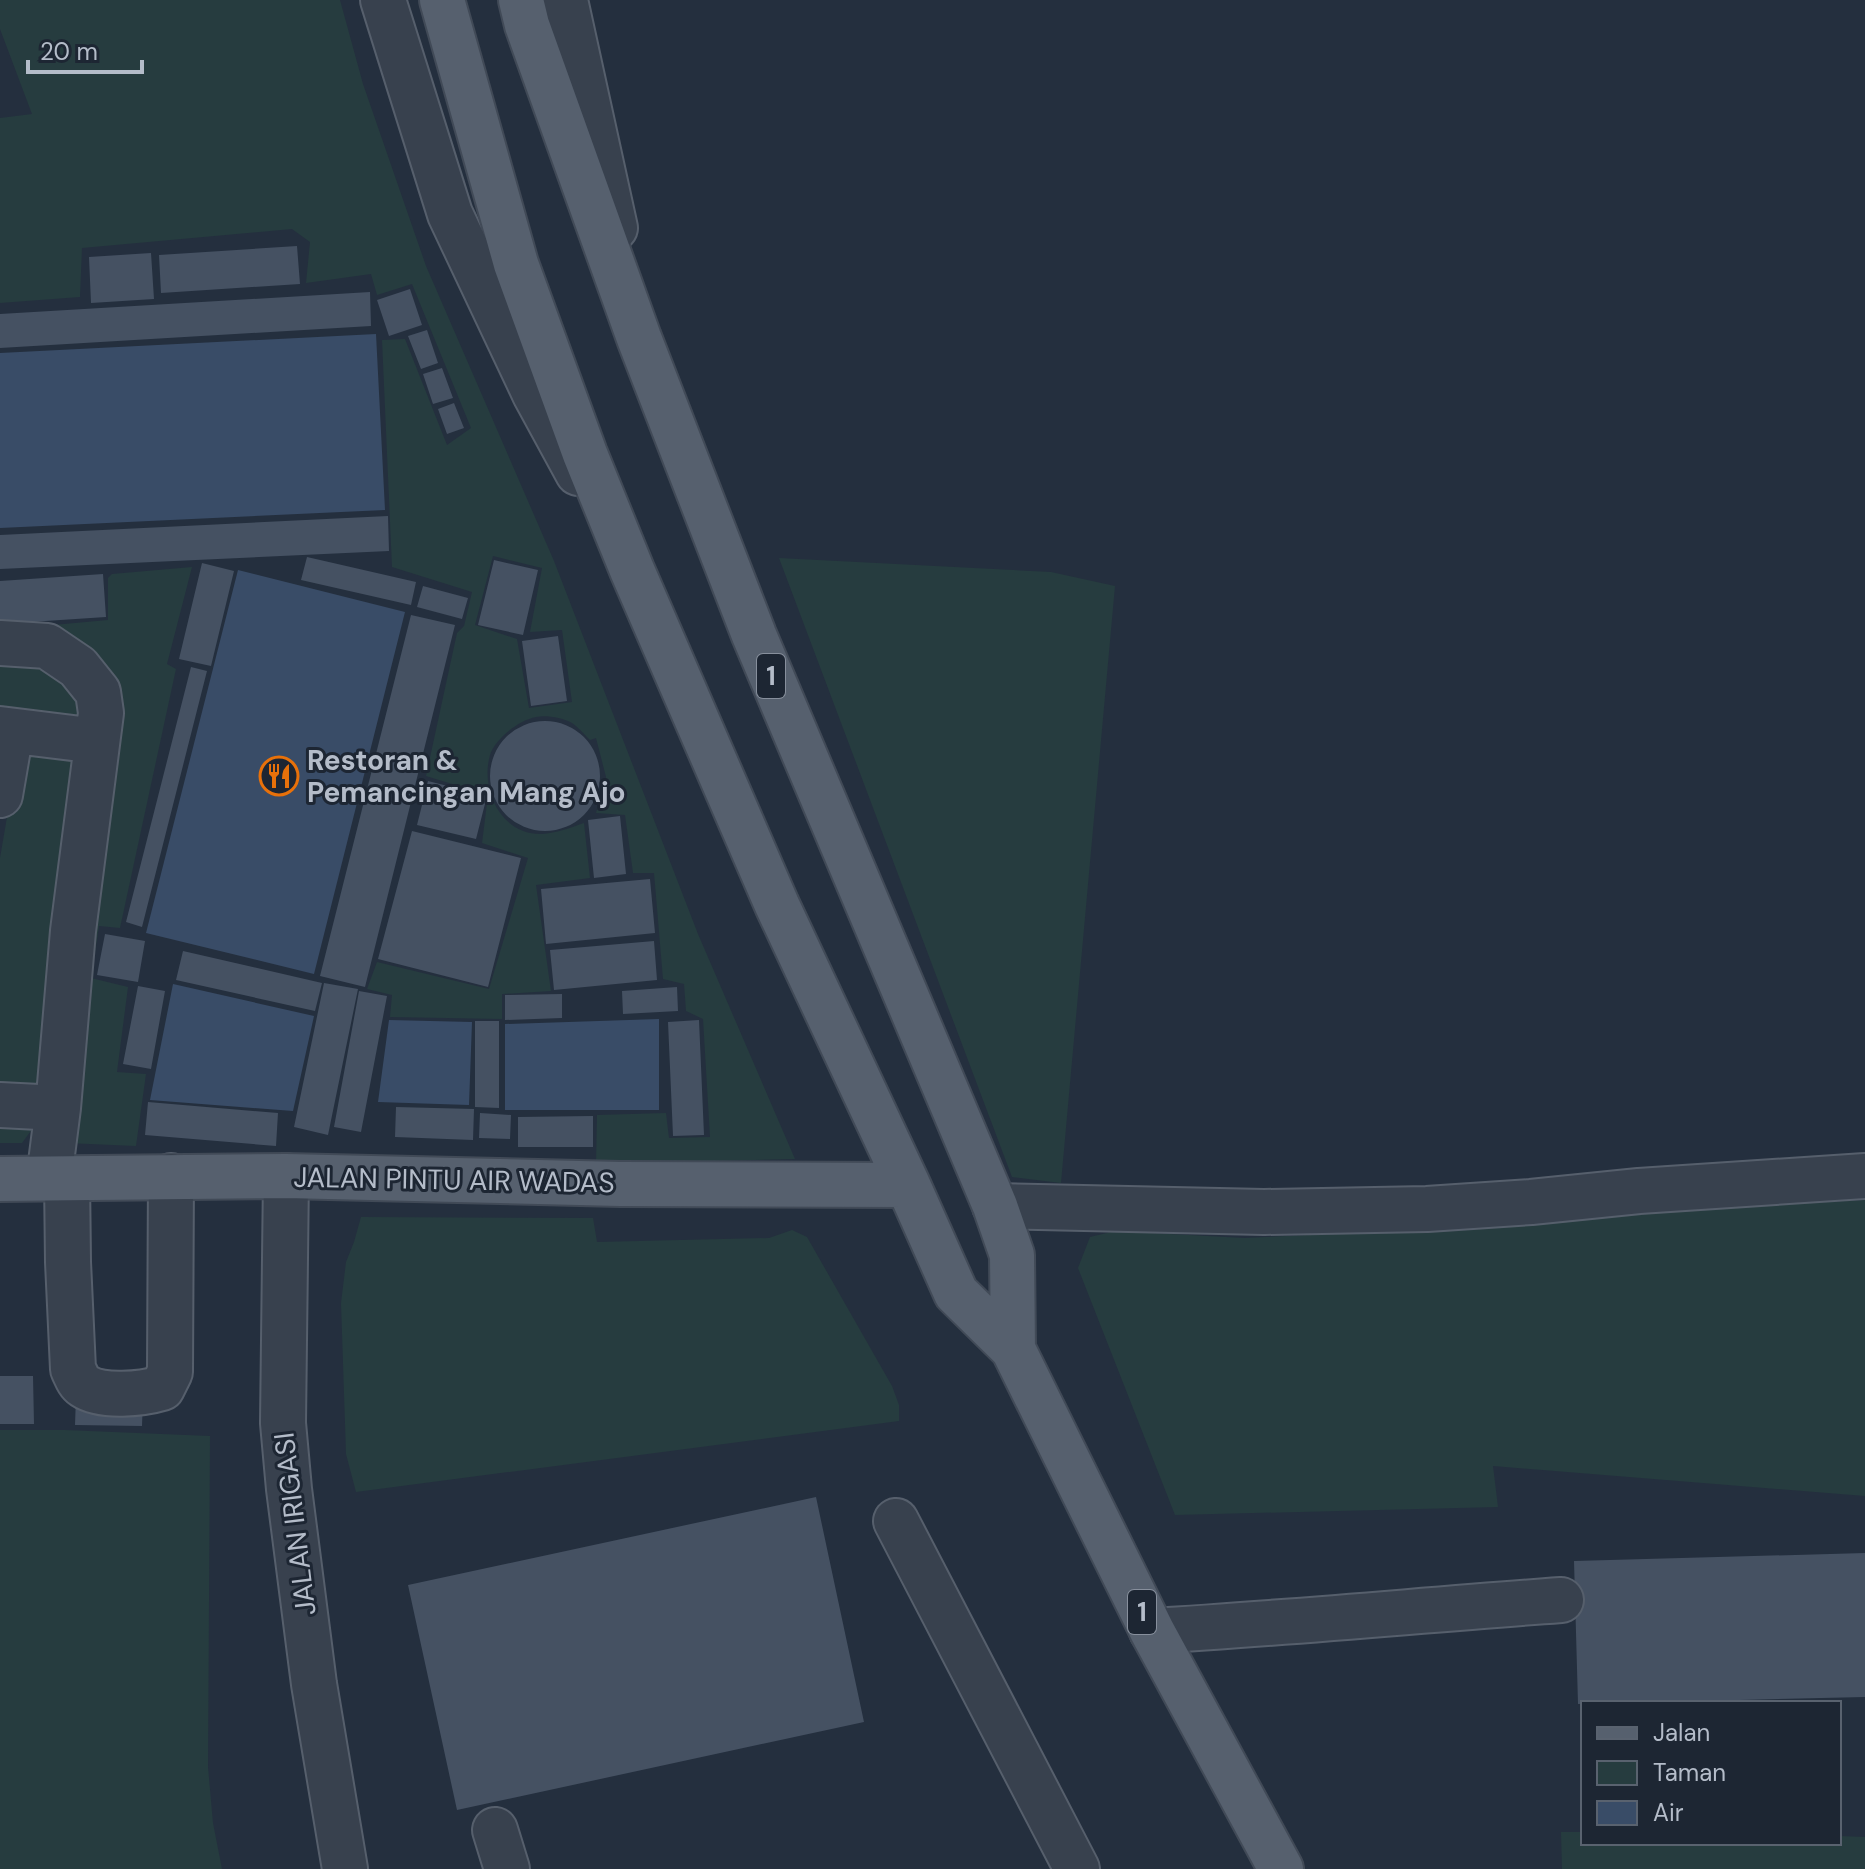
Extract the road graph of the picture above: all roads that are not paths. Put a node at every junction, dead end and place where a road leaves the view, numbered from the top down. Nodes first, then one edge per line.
1 (383, 0) edge
2 (442, 0) edge
3 (521, 0) edge
4 (565, 0) edge
5 (639, 338) junction
6 (632, 570) junction
7 (0, 643) edge
8 (5, 730) edge
9 (97, 741) junction
10 (0, 795) edge
11 (0, 1105) edge
12 (58, 1108) junction
13 (171, 1176) junction
14 (286, 1176) junction
15 (1865, 1176) edge
16 (58, 1178) junction
17 (0, 1179) edge
18 (908, 1185) junction
19 (995, 1206) junction
20 (1013, 1349) junction
21 (896, 1521) dead end
22 (1561, 1600) dead end
23 (1152, 1631) junction
24 (345, 1869) edge
25 (1077, 1869) edge
26 (1281, 1869) edge

1 - 6 street
2 - 6 main road, 1
3 - 5 main road, 1
4 - 5 street
5 - 19 main road, 1
6 - 18 main road, 1
7 - 9 street
8 - 9 street
8 - 10 street
9 - 12 street
11 - 12 street
12 - 16 street
13 - 14 main road, JALAN PINTU AIR WADAS
13 - 16 main road, JALAN PINTU AIR WADAS
13 - 16 street
14 - 18 main road, JALAN PINTU AIR WADAS
14 - 24 street, JALAN IRIGASI
15 - 19 street
16 - 17 main road, JALAN PINTU AIR WADAS
18 - 20 main road, 1
19 - 20 main road, 1
20 - 23 main road, 1
21 - 25 street
22 - 23 street
23 - 26 main road, 1

